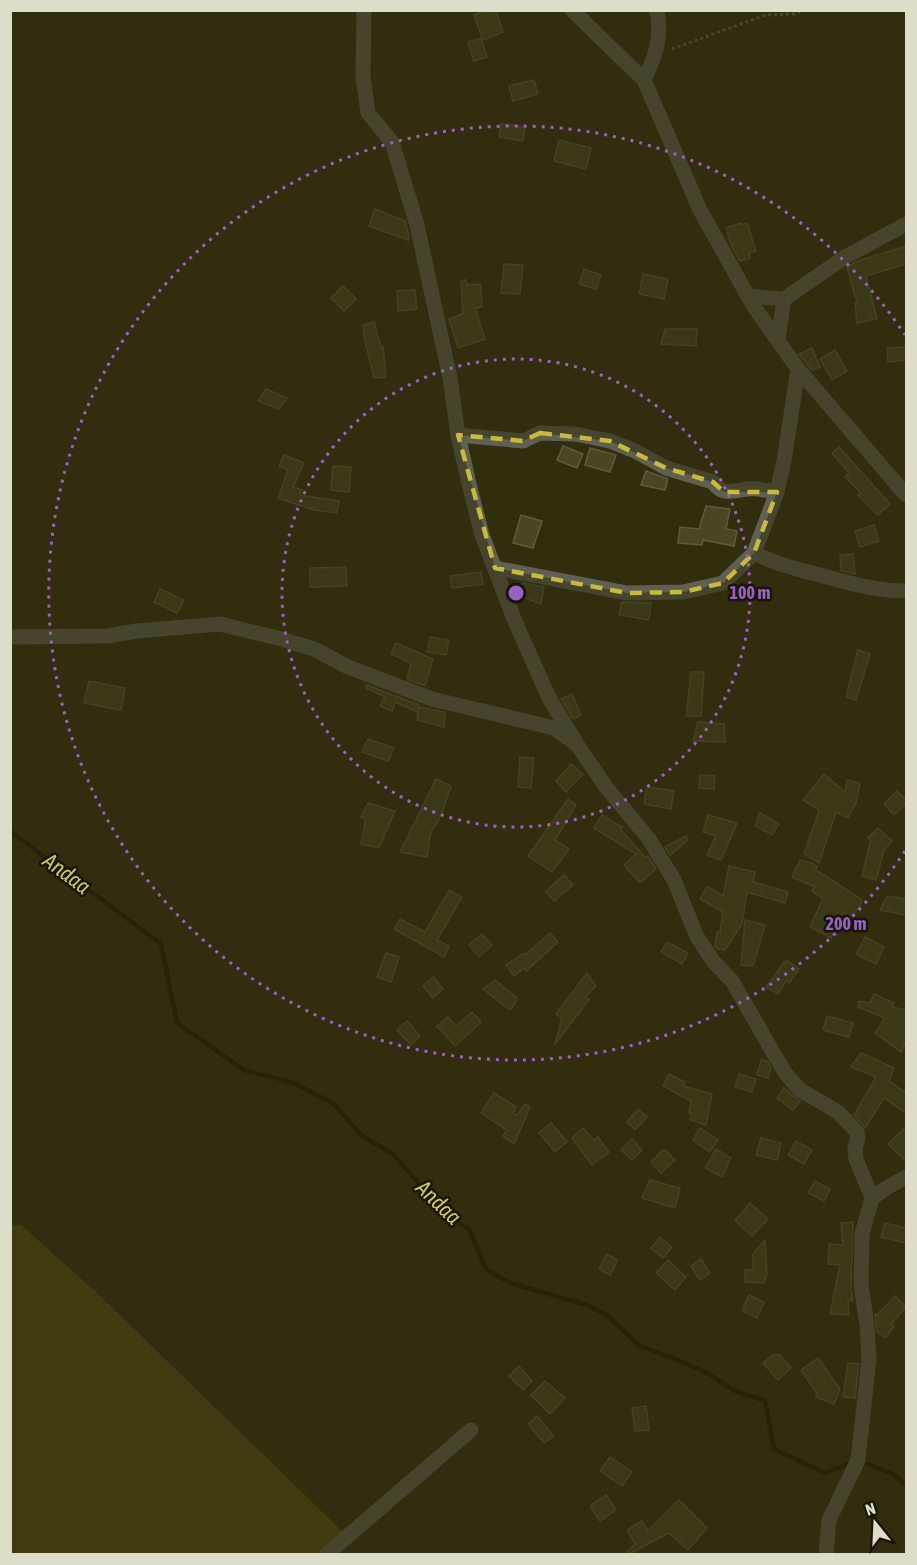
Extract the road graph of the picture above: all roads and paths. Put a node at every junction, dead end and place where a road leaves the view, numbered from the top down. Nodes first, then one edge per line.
1 (364, 10) edge
2 (572, 10) edge
3 (657, 10) edge
4 (802, 10) edge
5 (656, 55) junction
6 (644, 80) junction
7 (906, 224) edge
8 (748, 296) junction
9 (784, 299) junction
10 (778, 339) junction
11 (798, 369) junction
12 (458, 435) junction
13 (777, 492) junction
14 (906, 495) edge
15 (754, 553) junction
16 (495, 568) junction
17 (906, 591) edge
18 (10, 638) edge
19 (578, 746) junction
20 (906, 1177) edge
21 (872, 1198) junction
22 (471, 1430) dead end
23 (327, 1554) edge
24 (826, 1554) edge

1 - 12 street
2 - 6 street
3 - 5 street
4 - 5 path
5 - 6 street
6 - 8 street
7 - 9 street
8 - 9 street
8 - 10 street
9 - 10 street
10 - 11 street
11 - 13 street
11 - 14 street
12 - 13 street
12 - 16 street
13 - 15 street
15 - 16 street
15 - 17 street
16 - 19 street
18 - 19 street
19 - 21 street
20 - 21 street
21 - 24 street
22 - 23 street

